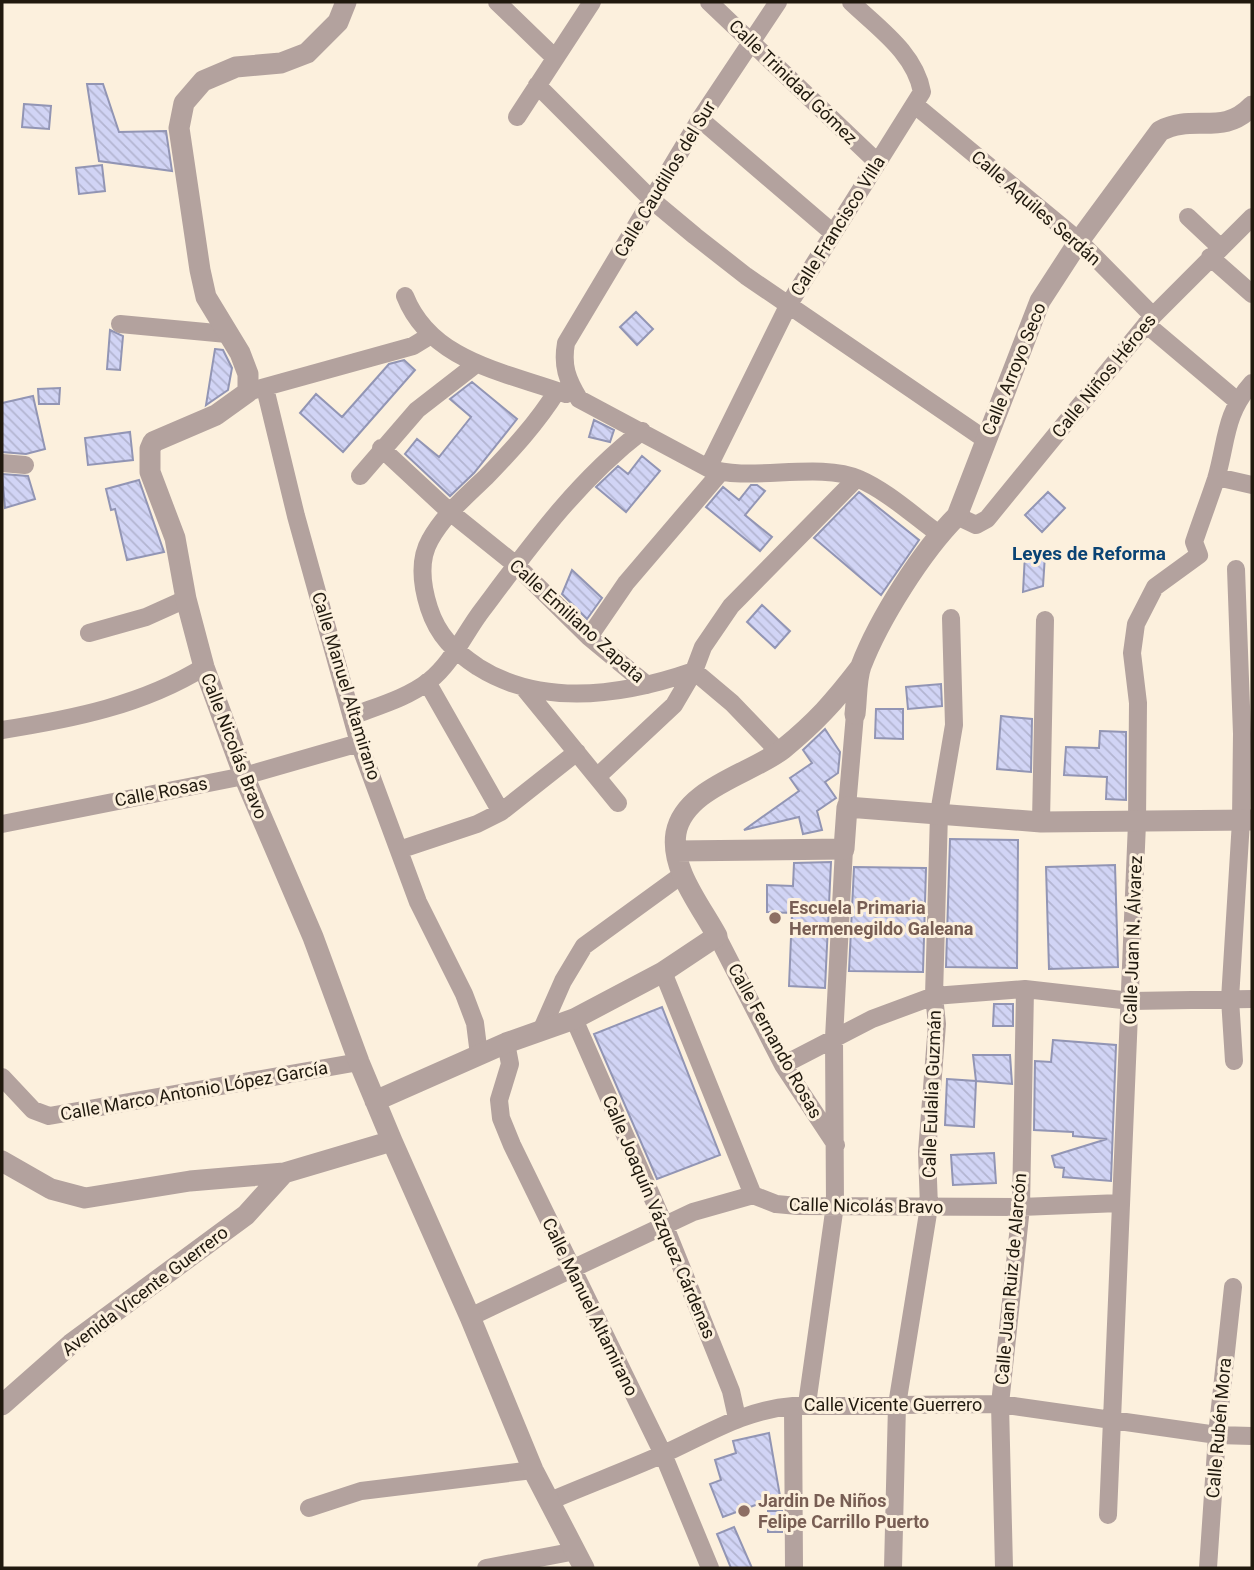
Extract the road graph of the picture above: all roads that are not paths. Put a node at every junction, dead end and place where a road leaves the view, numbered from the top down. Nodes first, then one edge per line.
1 (346, 2) edge
2 (497, 2) edge
3 (592, 2) edge
4 (709, 2) edge
5 (778, 2) edge
6 (851, 2) edge
7 (751, 41) junction
8 (554, 57) junction
9 (537, 85) junction
10 (915, 105) junction
11 (1252, 107) edge
12 (517, 117) dead end
13 (700, 119) junction
14 (877, 162) junction
15 (653, 201) junction
16 (1188, 217) dead end
17 (1252, 217) edge
18 (833, 233) junction
19 (1079, 241) junction
20 (1215, 253) junction
21 (1252, 294) edge
22 (405, 296) dead end
23 (789, 304) junction
24 (1149, 320) junction
25 (120, 324) dead end
26 (227, 334) junction
27 (431, 335) junction
28 (475, 365) junction
29 (1252, 383) edge
30 (257, 390) junction
31 (557, 391) junction
32 (579, 399) junction
33 (1236, 400) junction
34 (642, 431) junction
35 (986, 440) junction
36 (381, 448) junction
37 (2, 463) edge
38 (25, 465) dead end
39 (714, 470) junction
40 (360, 476) dead end
41 (1217, 477) junction
42 (858, 478) junction
43 (1252, 485) edge
44 (450, 512) junction
45 (957, 516) junction
46 (939, 534) junction
47 (516, 565) junction
48 (1236, 569) dead end
49 (186, 598) junction
50 (951, 618) dead end
51 (1045, 620) dead end
52 (89, 633) dead end
53 (589, 637) junction
54 (454, 652) junction
55 (204, 667) junction
56 (860, 668) junction
57 (694, 671) junction
58 (427, 682) junction
59 (647, 685) junction
60 (524, 688) junction
61 (855, 714) joint
62 (352, 716) junction
63 (2, 730) edge
64 (359, 743) junction
65 (577, 752) junction
66 (779, 752) junction
67 (244, 776) junction
68 (597, 777) junction
69 (618, 803) dead end
70 (847, 807) junction
71 (501, 812) junction
72 (939, 813) junction
73 (1247, 821) edge
74 (1041, 822) junction
75 (1136, 823) junction
76 (2, 824) edge
77 (844, 849) junction
78 (399, 850) junction
79 (676, 850) junction
80 (682, 874) junction
81 (717, 936) junction
82 (663, 972) junction
83 (1025, 989) junction
84 (934, 996) junction
85 (1230, 999) junction
86 (1252, 999) edge
87 (1131, 1002) junction
88 (575, 1019) junction
89 (541, 1031) junction
90 (834, 1038) junction
91 (506, 1043) junction
92 (479, 1055) junction
93 (1234, 1061) dead end
94 (359, 1062) junction
95 (783, 1065) junction
96 (2, 1077) edge
97 (375, 1101) junction
98 (392, 1141) junction
99 (836, 1145) junction
100 (2, 1161) edge
101 (284, 1173) junction
102 (753, 1195) junction
103 (1120, 1203) junction
104 (835, 1205) junction
105 (929, 1207) junction
106 (1021, 1207) junction
107 (664, 1224) junction
108 (572, 1270) junction
109 (1233, 1287) dead end
110 (470, 1317) junction
111 (1000, 1404) junction
112 (2, 1405) edge
113 (800, 1405) junction
114 (897, 1405) junction
115 (737, 1418) junction
116 (1112, 1420) junction
117 (1217, 1435) junction
118 (1252, 1436) edge
119 (663, 1454) junction
120 (533, 1470) junction
121 (550, 1501) junction
122 (309, 1508) dead end
123 (1108, 1515) dead end
124 (580, 1560) edge
125 (797, 1566) edge
126 (486, 1568) edge
127 (710, 1568) edge
128 (893, 1568) edge
129 (1004, 1568) edge
130 (1208, 1568) edge

1 - 26 street, Calle Manuel Altamirano
2 - 8 street
3 - 8 street
4 - 7 street, Calle Trinidad Gómez
5 - 7 street, Calle Caudillos del Sur
6 - 10 street
7 - 13 street, Calle Caudillos del Sur
7 - 14 street, Calle Trinidad Gómez
8 - 9 street
9 - 12 street
9 - 15 street
10 - 14 street, Calle Francisco Villa
10 - 19 street, Calle Aquiles Serdán
11 - 19 street, Calle Arroyo Seco
13 - 15 street, Calle Caudillos del Sur
13 - 18 street
14 - 18 street, Calle Francisco Villa
15 - 23 street
15 - 32 street, Calle Caudillos del Sur
16 - 20 street
17 - 20 street, Calle Niños Héroes
18 - 23 street, Calle Francisco Villa
19 - 24 street, Calle Aquiles Serdán
19 - 35 street, Calle Arroyo Seco
20 - 21 street
20 - 24 street, Calle Niños Héroes
22 - 27 street
23 - 35 street
23 - 39 street, Calle Francisco Villa
24 - 33 street, Calle Aquiles Serdán
24 - 45 street, Calle Niños Héroes
25 - 26 street
26 - 30 street, Calle Manuel Altamirano
27 - 28 street
27 - 30 street, Calle Nicolás Bravo
28 - 31 street
28 - 36 street
29 - 33 street
30 - 49 street, Calle Nicolás Bravo
30 - 62 street, Calle Manuel Altamirano
31 - 32 street
31 - 44 street
32 - 34 street
33 - 41 street, Calle Juan N. Álvarez
34 - 39 street
34 - 47 street
35 - 45 street, Calle Arroyo Seco
36 - 40 street
36 - 44 street, Calle Emiliano Zapata
37 - 38 street
39 - 42 street
39 - 53 street, Calle Francisco Villa
41 - 43 street
41 - 75 street, Calle Juan N. Álvarez
42 - 46 street
42 - 57 street
44 - 47 street, Calle Emiliano Zapata
44 - 54 street
45 - 46 street, Calle Arroyo Seco
46 - 56 street, Calle Arroyo Seco
47 - 53 street, Calle Emiliano Zapata
47 - 54 street
48 - 73 street
49 - 52 street
49 - 55 street, Calle Nicolás Bravo
50 - 72 street, Calle Eulalia Guzmán
51 - 74 street
53 - 59 street, Calle Emiliano Zapata
54 - 58 street
54 - 60 street
55 - 63 street
55 - 67 street, Calle Nicolás Bravo
56 - 61 street, Calle Arroyo Seco
56 - 66 street, Calle Arroyo Seco
57 - 59 street, Calle Emiliano Zapata
57 - 66 street
57 - 68 street
58 - 62 street
58 - 71 street
59 - 60 street
60 - 65 street
61 - 70 street, Calle Fernando Rosas
62 - 64 street, Calle Manuel Altamirano
64 - 67 street, Calle Rosas
64 - 78 street, Calle Manuel Altamirano
65 - 68 street
65 - 71 street
66 - 79 street, Calle Arroyo Seco
67 - 76 street, Calle Rosas
67 - 94 street, Calle Nicolás Bravo
68 - 69 street
70 - 72 street
70 - 77 street, Calle Fernando Rosas
71 - 78 street
72 - 74 street
72 - 84 street, Calle Eulalia Guzmán
73 - 75 street
73 - 85 street
74 - 75 street
75 - 87 street, Calle Juan N. Álvarez
77 - 79 street
77 - 90 street, Calle Fernando Rosas
78 - 92 street, Calle Manuel Altamirano
79 - 80 street, Calle Arroyo Seco
80 - 81 street, Calle Arroyo Seco
80 - 89 street
81 - 82 street
81 - 95 street, Calle Fernando Rosas
82 - 88 street
82 - 102 street
83 - 84 street
83 - 87 street
83 - 106 street, Calle Juan Ruiz de Alarcón
84 - 90 street
84 - 105 street, Calle Eulalia Guzmán
85 - 86 street
85 - 87 street
85 - 93 street
87 - 103 street, Calle Juan N. Álvarez
88 - 89 street
88 - 107 street, Calle Joaquín Vázquez Cárdenas
89 - 91 street
90 - 95 street
90 - 99 street, Calle Fernando Rosas
91 - 92 street
91 - 108 street, Calle Manuel Altamirano
92 - 97 street
94 - 96 street, Calle Marco Antonio López García
94 - 97 street, Calle Nicolás Bravo
95 - 99 street, Calle Fernando Rosas
97 - 98 street, Calle Nicolás Bravo
98 - 101 street
98 - 110 street, Calle Nicolás Bravo
99 - 104 street, Calle Fernando Rosas
100 - 101 street
101 - 112 street, Avenida Vicente Guerrero
102 - 104 street, Calle Nicolás Bravo
102 - 107 street
103 - 106 street, Calle Nicolás Bravo
103 - 116 street, Calle Juan N. Álvarez
104 - 105 street, Calle Nicolás Bravo
104 - 113 street, Calle Fernando Rosas
105 - 106 street, Calle Nicolás Bravo
105 - 114 street, Calle Eulalia Guzmán
106 - 111 street, Calle Juan Ruiz de Alarcón
107 - 108 street
107 - 115 street, Calle Joaquín Vázquez Cárdenas
108 - 110 street
108 - 119 street, Calle Manuel Altamirano
109 - 117 street, Calle Rubén Mora
110 - 120 street, Calle Nicolás Bravo
111 - 114 street, Calle Vicente Guerrero
111 - 116 street, Calle Vicente Guerrero
111 - 129 street, Calle Juan Ruiz de Alarcón
113 - 114 street, Calle Vicente Guerrero
113 - 115 street, Calle Vicente Guerrero
113 - 125 street, Calle Fernando Rosas
114 - 128 street, Calle Eulalia Guzmán
115 - 119 street, Calle Vicente Guerrero
116 - 117 street, Calle Vicente Guerrero
116 - 123 street, Calle Juan N. Álvarez
117 - 118 street, Calle Vicente Guerrero
117 - 130 street, Calle Rubén Mora
119 - 121 street, Calle Vicente Guerrero
119 - 127 street, Calle Manuel Altamirano
120 - 121 street, Calle Nicolás Bravo
120 - 122 street
121 - 124 street, Calle Nicolás Bravo
124 - 126 street

